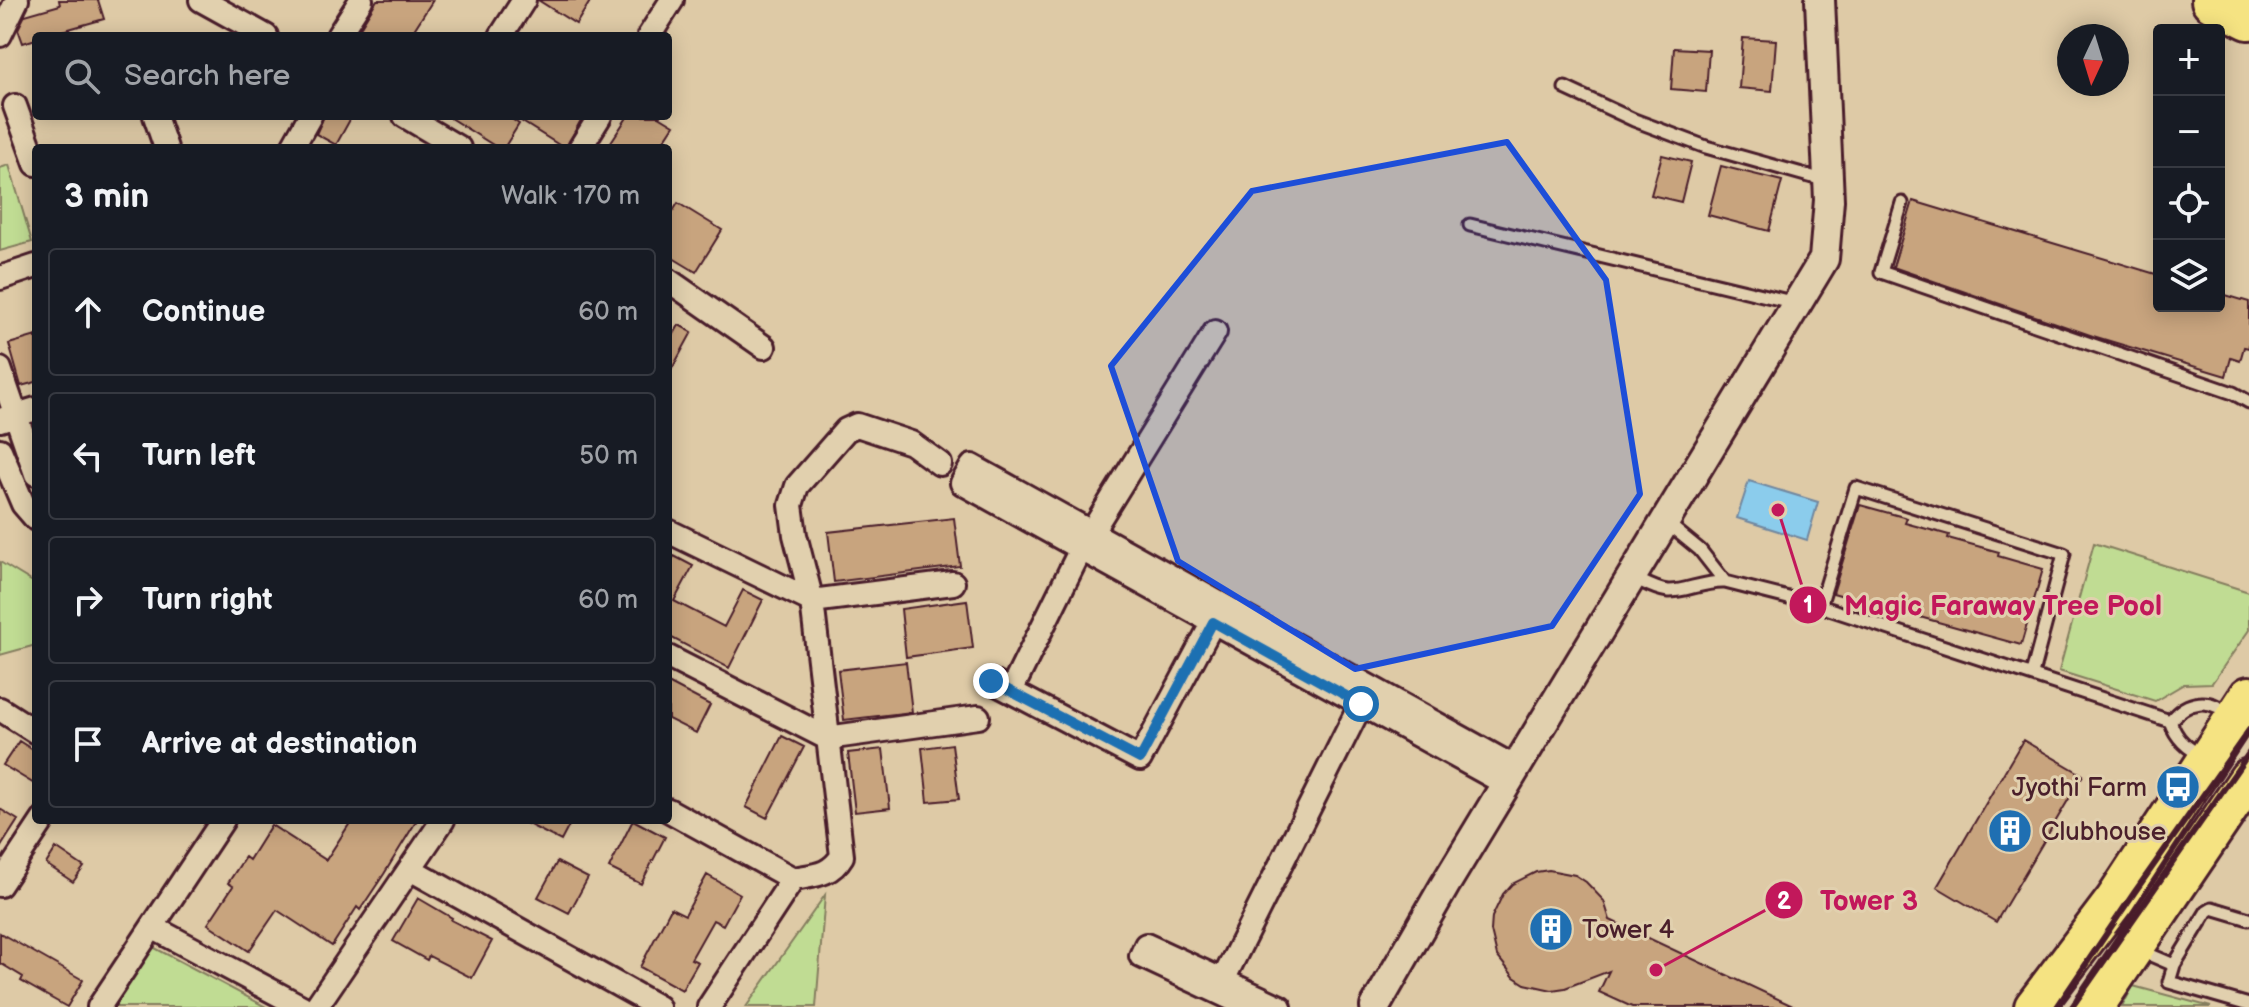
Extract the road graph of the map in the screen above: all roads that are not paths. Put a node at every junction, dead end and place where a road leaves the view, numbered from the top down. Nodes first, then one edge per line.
1 (17, 0) edge
2 (201, 0) edge
3 (361, 0) edge
4 (524, 0) edge
5 (672, 0) edge
6 (1820, 0) edge
7 (2213, 0) edge
8 (2249, 18) edge
9 (259, 32) edge
10 (341, 32) edge
11 (504, 32) edge
12 (652, 32) edge
13 (0, 35) edge
14 (1565, 88) dead end
15 (15, 106) dead end
16 (156, 120) edge
17 (308, 120) edge
18 (412, 120) edge
19 (446, 120) edge
20 (598, 120) edge
21 (437, 135) junction
22 (165, 144) edge
23 (294, 144) edge
24 (452, 144) edge
25 (582, 144) edge
26 (32, 153) edge
27 (1828, 181) junction
28 (1902, 203) dead end
29 (1470, 225) dead end
30 (32, 267) edge
31 (0, 278) edge
32 (672, 283) edge
33 (1797, 303) junction
34 (1215, 332) dead end
35 (764, 347) dead end
36 (0, 369) edge
37 (2249, 402) edge
38 (17, 415) edge
39 (0, 450) edge
40 (32, 462) edge
41 (940, 464) dead end
42 (32, 514) edge
43 (1665, 522) junction
44 (672, 533) edge
45 (1087, 541) junction
46 (1631, 577) junction
47 (1725, 582) junction
48 (953, 583) dead end
49 (812, 601) junction
50 (1820, 606) junction
51 (1217, 613) junction
52 (672, 659) edge
53 (2032, 674) junction
54 (1365, 695) junction
55 (0, 709) edge
56 (978, 717) dead end
57 (2170, 721) junction
58 (32, 729) edge
59 (2226, 730) edge
60 (827, 738) junction
61 (2249, 765) edge
62 (1511, 776) junction
63 (2249, 778) edge
64 (672, 812) edge
65 (40, 824) edge
66 (220, 824) edge
67 (440, 824) edge
68 (410, 869) junction
69 (2, 878) edge
70 (793, 879) junction
71 (2249, 919) edge
72 (152, 927) junction
73 (2134, 948) junction
74 (2174, 965) junction
75 (1222, 991) edge
76 (2249, 1005) edge
77 (99, 1007) edge
78 (302, 1007) edge
79 (316, 1007) edge
80 (658, 1007) edge
81 (709, 1007) edge
82 (1250, 1007) edge
83 (1280, 1007) edge
84 (1375, 1007) edge
85 (2034, 1007) edge
86 (2094, 1007) edge

1 - 13 street
2 - 9 street
3 - 10 street
4 - 11 street
5 - 12 street
6 - 27 street
7 - 8 highway
14 - 27 lane
15 - 26 street
16 - 22 street
17 - 23 street
18 - 21 street
19 - 21 street
20 - 25 street
21 - 24 street
27 - 33 street
28 - 37 lane
29 - 33 lane
30 - 31 street
32 - 35 street
33 - 43 street
34 - 45 street
36 - 38 street
38 - 40 street
39 - 42 street
41 - 49 street
43 - 46 street
43 - 47 lane
44 - 49 street
45 - 45 street
45 - 51 street
45 - 51 street
46 - 47 lane
46 - 62 street
47 - 50 lane
48 - 49 street
49 - 60 street
50 - 53 lane
50 - 53 lane
51 - 54 street
52 - 60 street
53 - 57 lane
54 - 62 street
54 - 75 street
55 - 58 street
56 - 60 street
57 - 59 lane
57 - 59 lane
59 - 61 street
59 - 85 highway
60 - 70 street
62 - 84 street
63 - 73 highway
64 - 70 street
65 - 69 street
66 - 72 street
67 - 68 street
68 - 79 street
68 - 80 street
70 - 81 street
71 - 74 lane
72 - 77 street
72 - 78 street
73 - 74 lane
73 - 86 highway
74 - 76 lane
75 - 82 street
75 - 83 street

